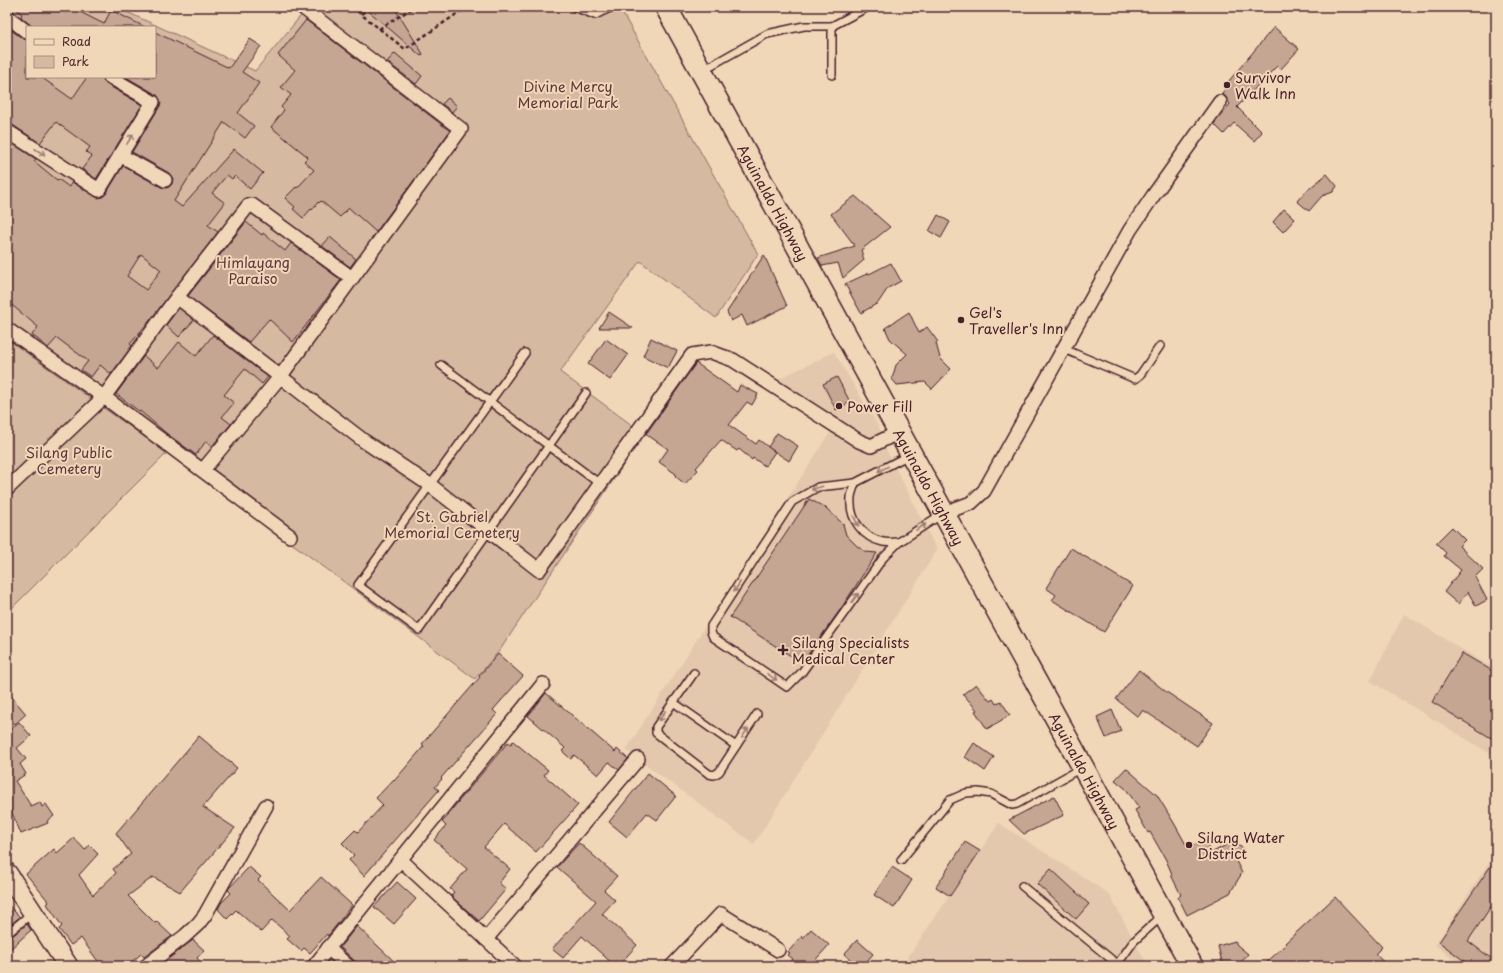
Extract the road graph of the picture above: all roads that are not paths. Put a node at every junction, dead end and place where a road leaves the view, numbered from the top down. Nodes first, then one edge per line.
1 (302, 7) edge
2 (574, 7) edge
3 (612, 7) edge
4 (666, 7) edge
5 (868, 7) edge
6 (7, 16) edge
7 (832, 26) junction
8 (26, 31) edge
9 (702, 71) junction
10 (832, 75) dead end
11 (112, 78) edge
12 (1220, 102) dead end
13 (7, 131) edge
14 (120, 155) junction
15 (165, 180) dead end
16 (352, 278) junction
17 (177, 297) junction
18 (7, 329) edge
19 (1160, 346) dead end
20 (1064, 349) junction
21 (525, 353) dead end
22 (441, 365) dead end
23 (280, 377) junction
24 (586, 393) dead end
25 (104, 397) junction
26 (490, 402) junction
27 (899, 432) junction
28 (549, 446) junction
29 (911, 454) junction
30 (203, 470) junction
31 (855, 483) junction
32 (600, 484) junction
33 (430, 486) junction
34 (7, 489) edge
35 (944, 513) junction
36 (489, 531) junction
37 (290, 536) dead end
38 (899, 542) junction
39 (694, 673) dead end
40 (543, 684) dead end
41 (673, 702) junction
42 (757, 714) dead end
43 (736, 746) junction
44 (638, 759) dead end
45 (1083, 767) junction
46 (266, 806) dead end
47 (401, 860) junction
48 (901, 860) dead end
49 (7, 873) edge
50 (1022, 886) dead end
51 (33, 912) junction
52 (1164, 914) junction
53 (7, 934) edge
54 (486, 939) junction
55 (328, 948) junction
56 (778, 950) dead end
57 (1116, 965) edge
58 (68, 966) edge
59 (146, 966) edge
60 (314, 966) edge
61 (348, 966) edge
62 (515, 966) edge
63 (672, 966) edge
64 (1192, 966) edge

1 - 16 street
2 - 3 lane
4 - 9 main road, Aguinaldo Highway
5 - 7 lane
6 - 8 street
7 - 9 lane
7 - 10 lane
9 - 27 main road, Aguinaldo Highway
14 -> 11 street
12 - 20 street
13 -> 14 street
14 - 15 street
16 - 17 street
16 - 23 street
17 - 23 street
17 - 25 street
18 - 25 street
19 - 20 lane
20 - 35 street
21 - 26 lane
22 - 26 lane
23 - 30 street
23 - 33 street
24 - 28 lane
25 - 30 street
25 - 34 street
26 - 28 lane
26 - 33 lane
27 - 29 main road, Aguinaldo Highway
27 - 32 street
28 - 32 lane
28 - 36 lane
29 -> 31 lane
29 - 35 main road, Aguinaldo Highway
30 - 37 street
31 -> 38 lane
31 -> 38 lane
32 - 36 street
33 - 36 street
33 - 36 lane
38 -> 35 lane
35 - 45 main road, Aguinaldo Highway
39 - 41 lane
40 - 47 street
41 - 43 lane
41 -> 43 lane
43 -> 42 lane
44 - 54 street
45 - 48 lane
45 - 52 main road, Aguinaldo Highway
46 - 59 street
47 - 54 street
47 - 55 street
49 - 51 main road
50 - 57 lane
51 - 53 lane
51 - 58 main road
52 - 57 lane
52 - 64 main road, Aguinaldo Highway
54 - 62 street
55 - 60 street
55 - 61 street
56 - 63 street

